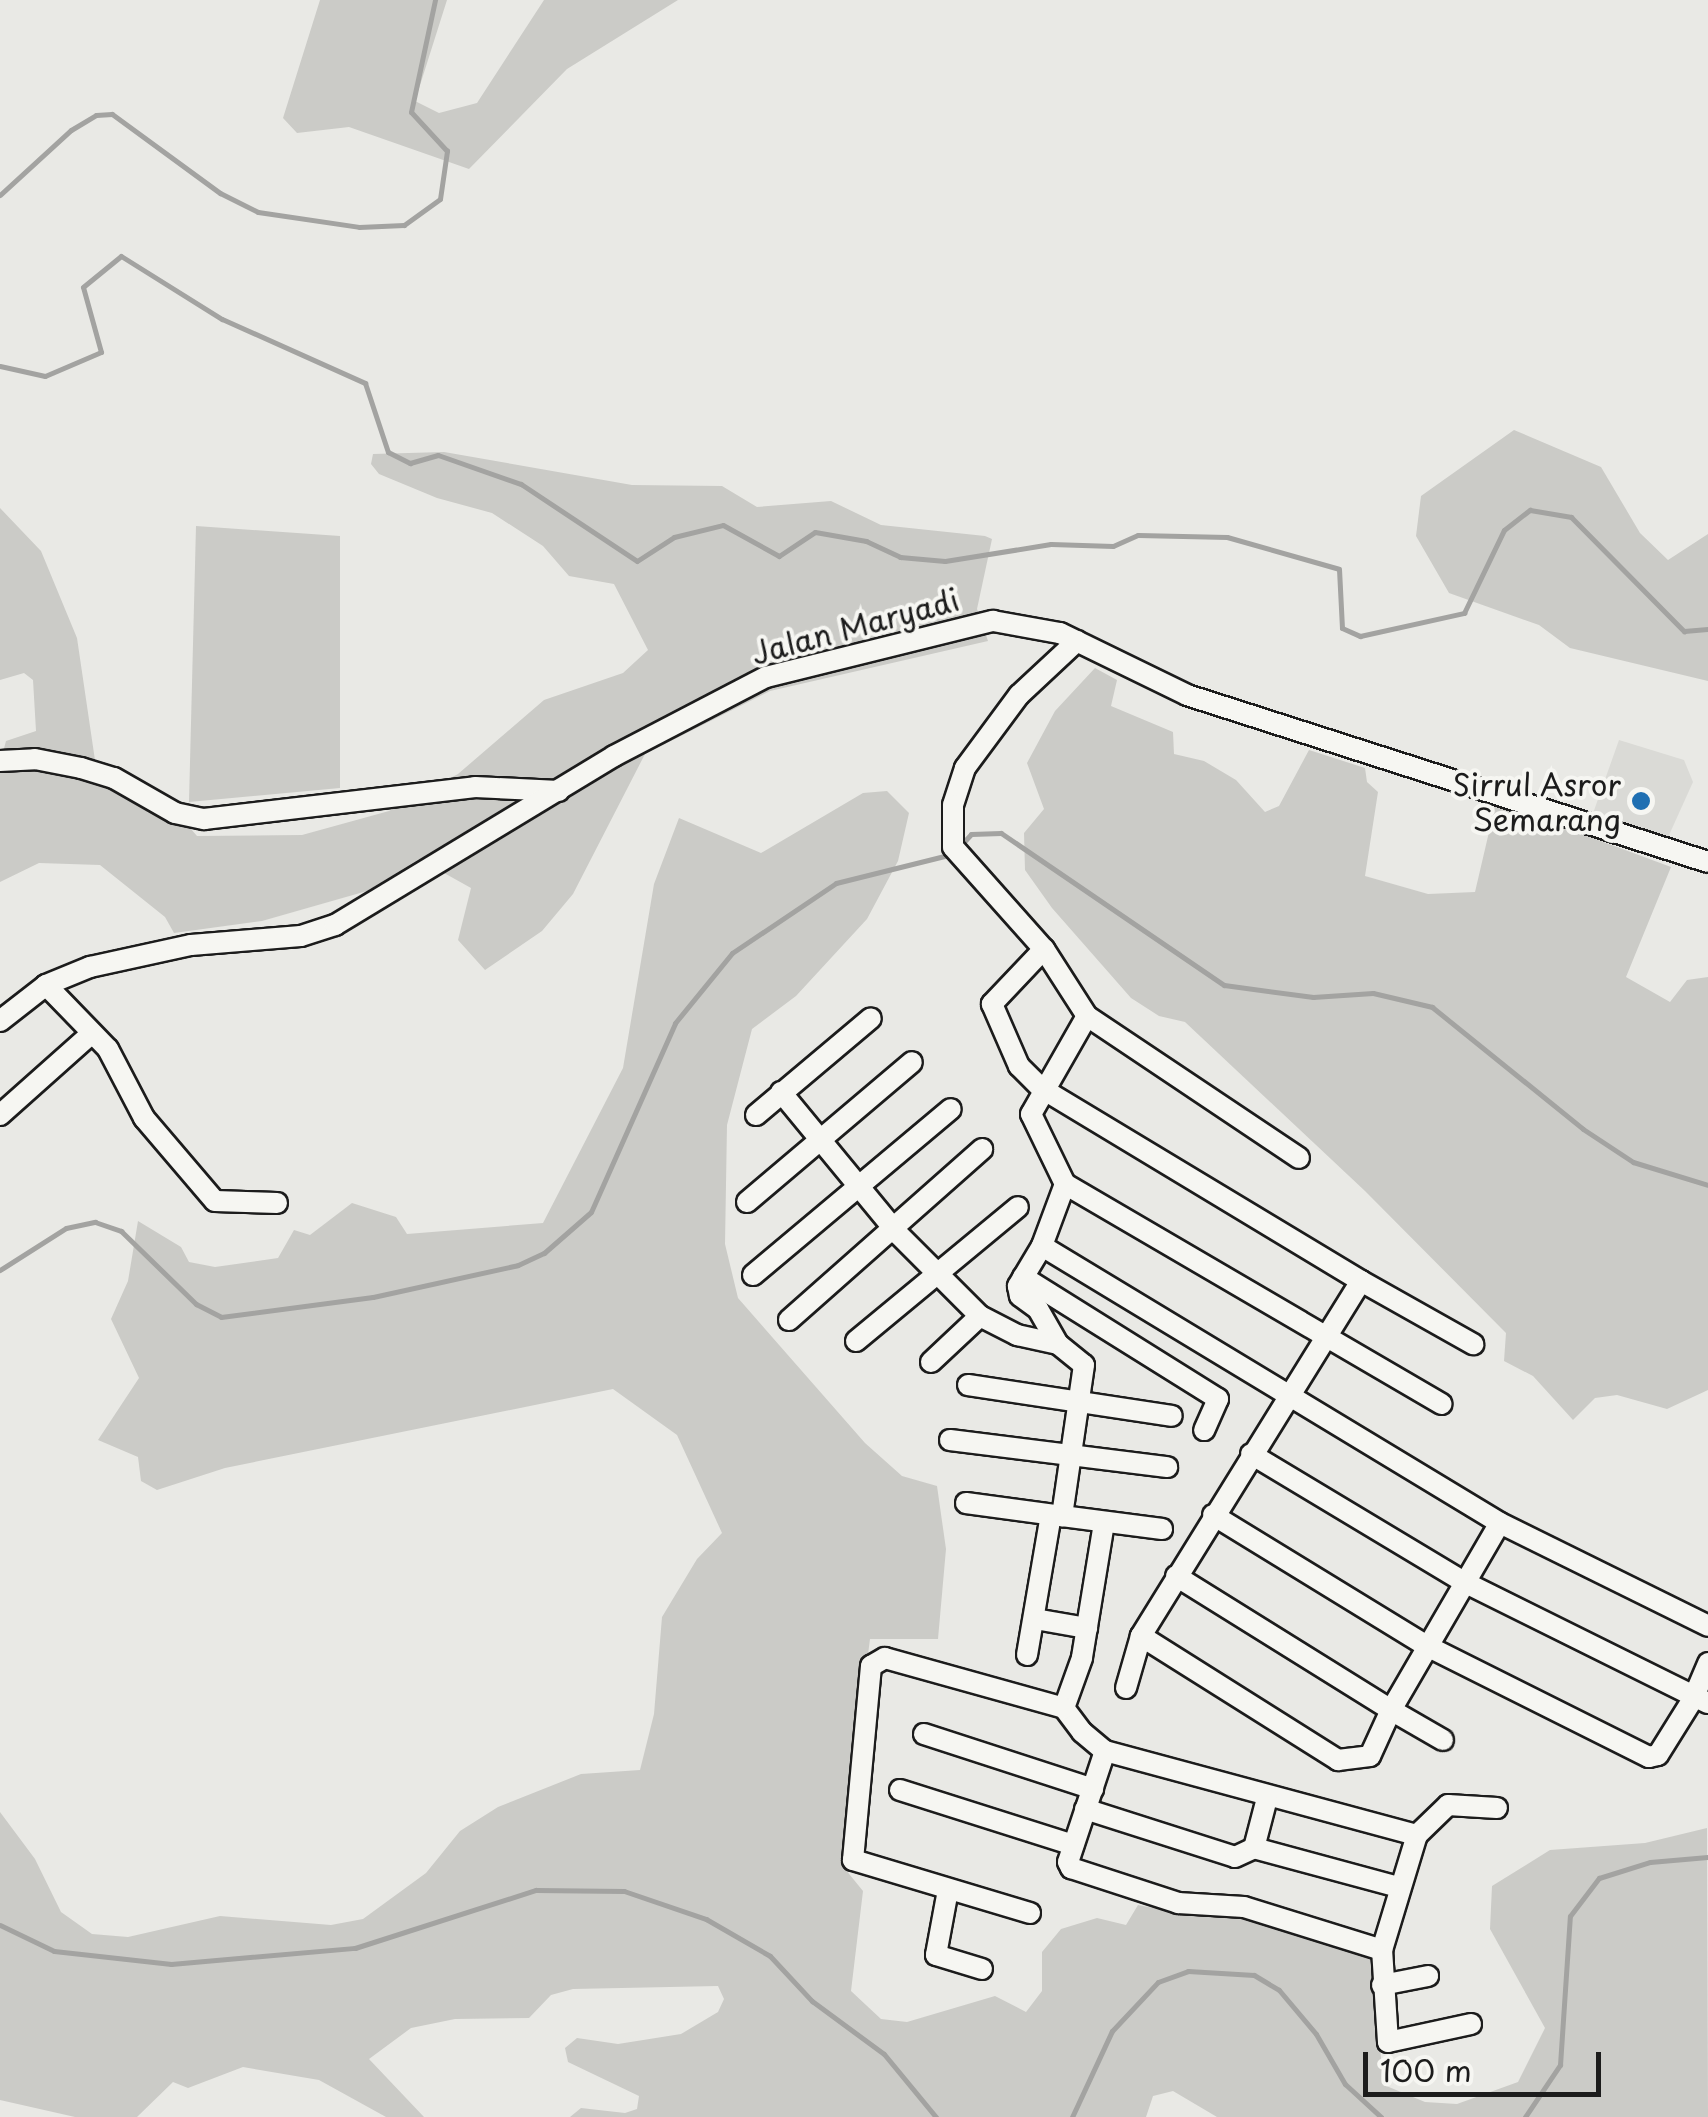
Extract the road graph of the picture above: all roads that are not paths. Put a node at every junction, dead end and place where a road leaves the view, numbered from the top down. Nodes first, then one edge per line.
1 (1076, 641) junction
2 (0, 761) edge
3 (558, 792) junction
4 (1708, 862) edge
5 (1044, 949) junction
6 (46, 985) junction
7 (1087, 1016) junction
8 (871, 1018) dead end
9 (0, 1021) edge
10 (91, 1034) junction
11 (912, 1062) dead end
12 (1041, 1088) junction
13 (782, 1092) junction
14 (951, 1110) dead end
15 (0, 1115) edge
16 (756, 1115) dead end
17 (819, 1140) junction
18 (982, 1148) dead end
19 (1300, 1158) dead end
20 (1065, 1184) junction
21 (858, 1185) junction
22 (747, 1202) dead end
23 (277, 1203) dead end
24 (1018, 1206) dead end
25 (893, 1228) junction
26 (1042, 1246) junction
27 (938, 1274) junction
28 (753, 1275) dead end
29 (1023, 1277) junction
30 (1361, 1282) junction
31 (980, 1316) junction
32 (790, 1320) dead end
33 (1326, 1338) junction
34 (856, 1341) dead end
35 (1058, 1344) junction
36 (1473, 1344) dead end
37 (931, 1362) dead end
38 (968, 1385) dead end
39 (1290, 1396) junction
40 (1078, 1404) junction
41 (1442, 1404) dead end
42 (1172, 1416) dead end
43 (1204, 1430) dead end
44 (950, 1440) dead end
45 (1069, 1454) junction
46 (1252, 1454) junction
47 (1167, 1467) dead end
48 (966, 1502) dead end
49 (1213, 1515) junction
50 (1056, 1516) junction
51 (1104, 1523) junction
52 (1500, 1523) junction
53 (1162, 1529) dead end
54 (1176, 1576) junction
55 (1466, 1582) junction
56 (1035, 1619) junction
57 (1708, 1626) edge
58 (1087, 1628) junction
59 (1142, 1636) junction
60 (1427, 1646) junction
61 (1027, 1655) dead end
62 (1708, 1663) edge
63 (1126, 1688) dead end
64 (1700, 1701) edge
65 (1064, 1708) junction
66 (1391, 1710) junction
67 (924, 1734) dead end
68 (1443, 1740) dead end
69 (1104, 1752) junction
70 (900, 1790) dead end
71 (1267, 1798) junction
72 (1089, 1799) junction
73 (1497, 1808) dead end
74 (1416, 1835) junction
75 (1073, 1845) junction
76 (1254, 1848) junction
77 (1398, 1886) junction
78 (948, 1890) junction
79 (1030, 1914) dead end
80 (1382, 1950) junction
81 (982, 1969) dead end
82 (1428, 1976) dead end
83 (1382, 1985) junction
84 (1471, 2024) dead end

1 - 3 street, Jalan Maryadi
1 - 4 street, Jalan Maryadi
1 - 5 street
2 - 3 street
3 - 6 street, Jalan Maryadi
5 - 7 street
5 - 12 street
6 - 9 street, Jalan Maryadi
6 - 10 street
7 - 12 street
7 - 19 street
8 - 13 street
10 - 15 street
10 - 23 street
11 - 17 street
12 - 20 street
12 - 30 street
13 - 16 street
13 - 17 street
14 - 21 street
17 - 21 street
17 - 22 street
18 - 25 street
20 - 26 street
20 - 33 street
21 - 25 street
21 - 28 street
24 - 27 street
25 - 27 street
25 - 32 street
26 - 29 street
26 - 39 street
27 - 31 street
27 - 34 street
29 - 35 street
29 - 43 street
30 - 33 street
30 - 36 street
31 - 35 street
31 - 37 street
33 - 39 street
33 - 41 street
35 - 40 street
38 - 40 street
39 - 46 street
39 - 52 street
40 - 42 street
40 - 45 street
44 - 45 street
45 - 47 street
45 - 50 street
46 - 49 street
46 - 55 street
48 - 50 street
49 - 54 street
49 - 60 street
50 - 51 street
50 - 56 street
51 - 53 street
51 - 58 street
52 - 55 street
52 - 57 street
54 - 59 street
54 - 66 street
55 - 60 street
55 - 64 street
56 - 58 street
56 - 61 street
58 - 65 street
59 - 63 street
59 - 66 street
60 - 64 street
60 - 66 street
62 - 64 street
65 - 69 street
65 - 78 street
66 - 68 street
67 - 72 street
69 - 71 street
69 - 72 street
70 - 75 street
71 - 74 street
71 - 76 street
72 - 75 street
72 - 76 street
73 - 74 street
74 - 77 street
75 - 80 street
76 - 77 street
77 - 80 street
78 - 79 street
78 - 81 street
80 - 83 street
82 - 83 street
83 - 84 street

